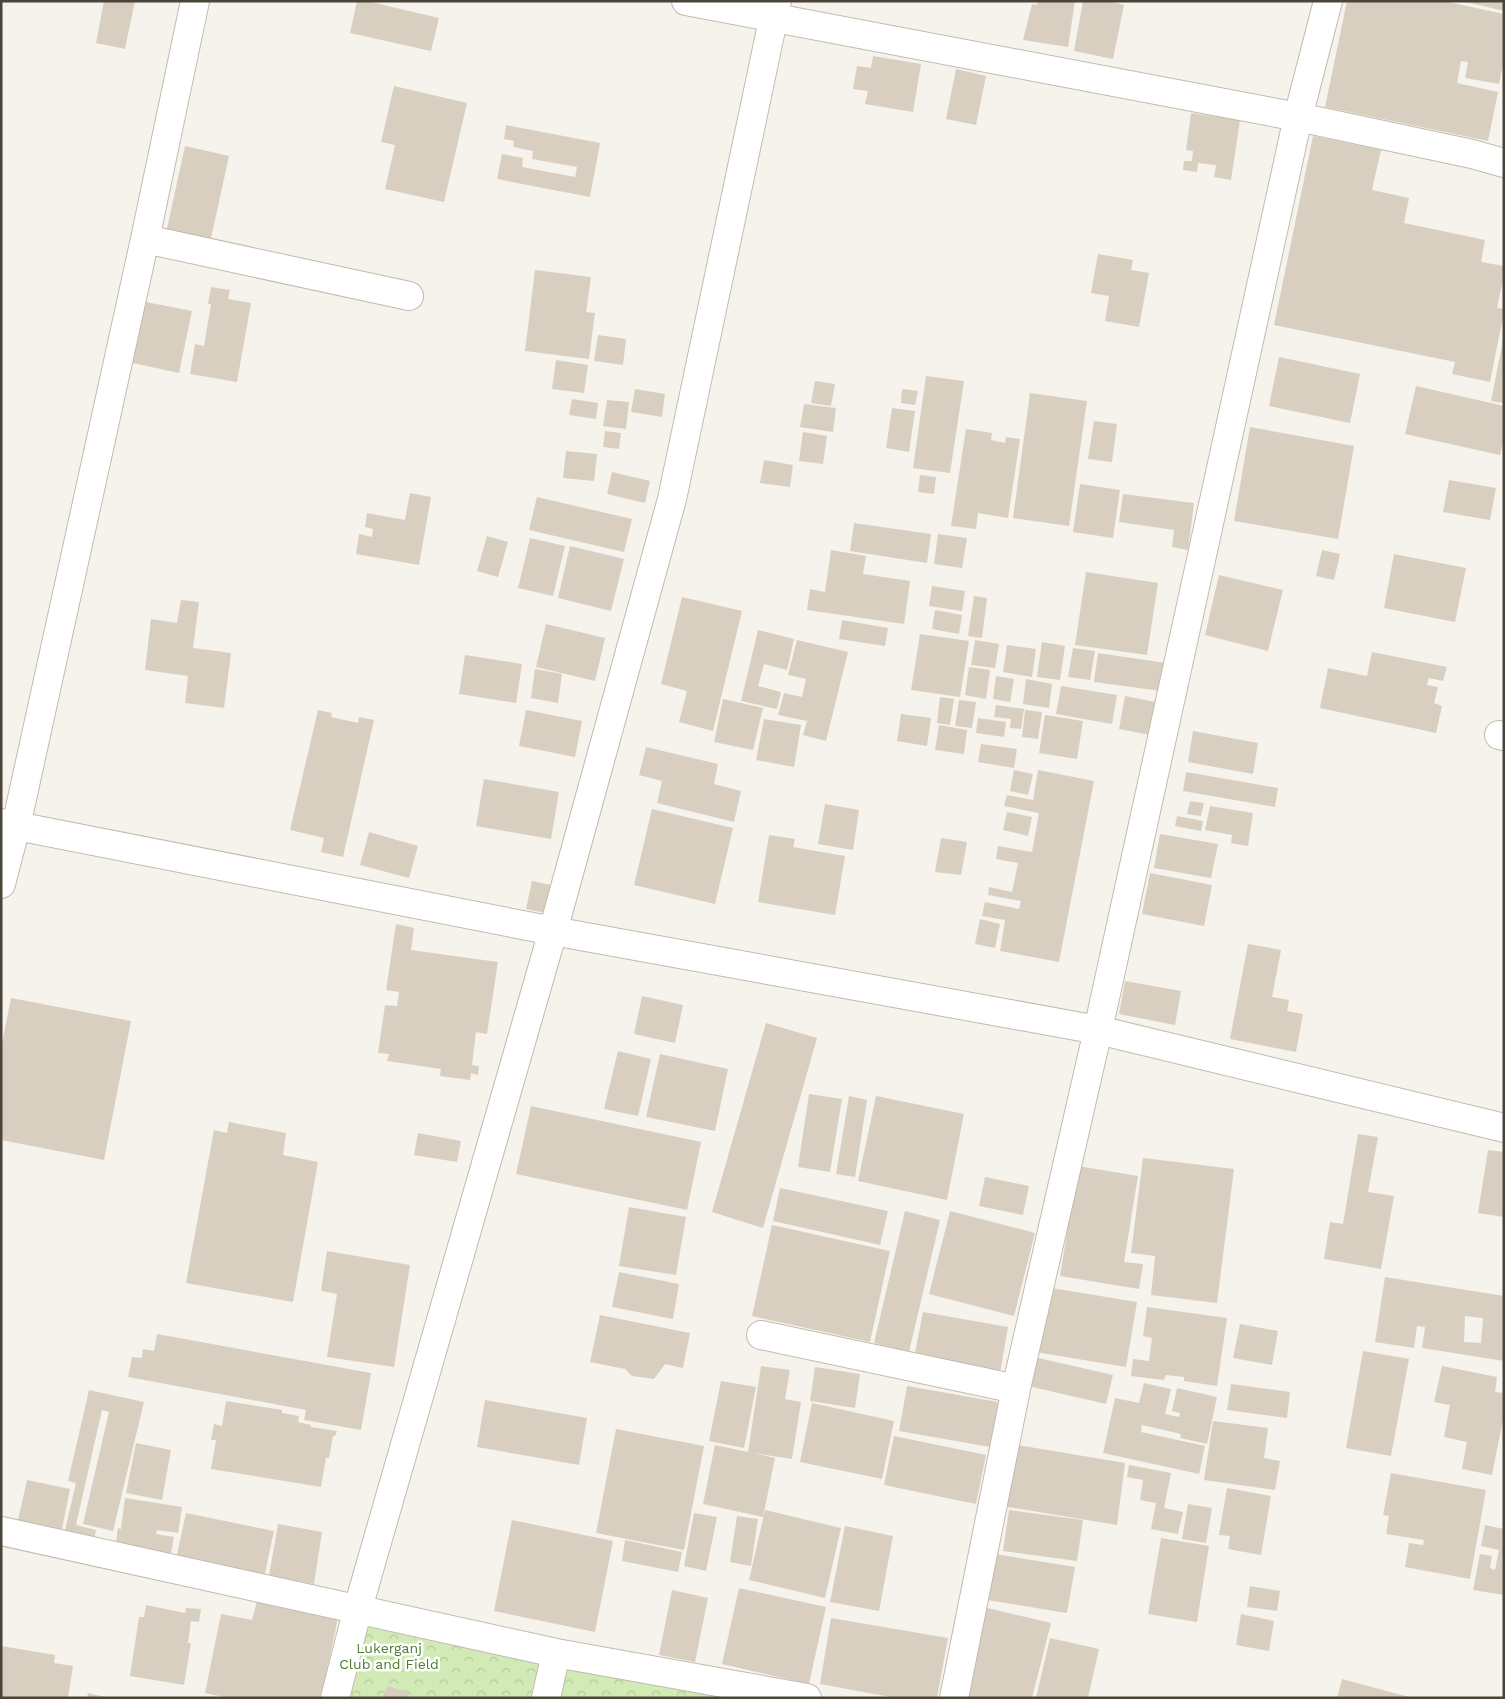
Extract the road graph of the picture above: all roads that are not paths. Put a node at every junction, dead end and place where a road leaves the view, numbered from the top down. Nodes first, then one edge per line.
1 (195, 1) edge
2 (686, 1) edge
3 (1328, 1) edge
4 (774, 9) edge
5 (1298, 117) junction
6 (1504, 163) edge
7 (144, 240) junction
8 (409, 296) dead end
9 (9, 824) edge
10 (1, 884) edge
11 (553, 931) junction
12 (1098, 1030) junction
13 (1504, 1128) edge
14 (761, 1335) dead end
15 (1016, 1389) junction
16 (1, 1531) edge
17 (358, 1608) junction
18 (556, 1653) junction
19 (335, 1698) edge
20 (546, 1698) edge
21 (807, 1698) edge
22 (954, 1698) edge

1 - 7 street
2 - 4 street
3 - 5 street
4 - 5 street
4 - 11 street
5 - 6 street
5 - 12 street
7 - 8 street
7 - 9 street
9 - 10 street
9 - 11 street
11 - 12 street
11 - 17 street
12 - 13 street
12 - 15 street
14 - 15 street
15 - 22 street
16 - 17 street
17 - 18 street
17 - 19 street
18 - 20 street
18 - 21 street

